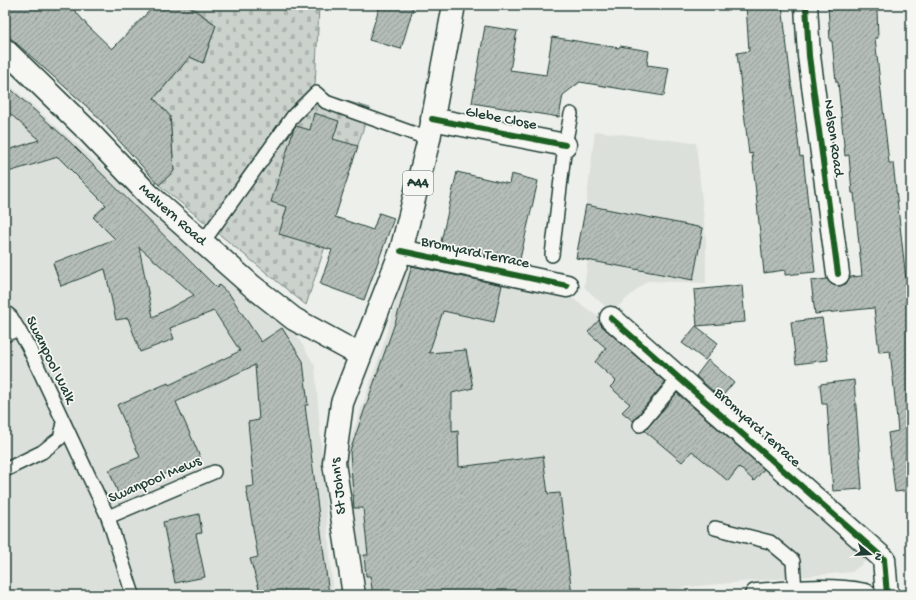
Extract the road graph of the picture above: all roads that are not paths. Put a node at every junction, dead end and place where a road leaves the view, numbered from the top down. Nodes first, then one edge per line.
1 (454, 5) edge
2 (806, 5) edge
3 (5, 50) edge
4 (572, 114) dead end
5 (430, 129) junction
6 (565, 145) junction
7 (203, 242) junction
8 (401, 251) junction
9 (552, 254) dead end
10 (838, 274) dead end
11 (567, 286) dead end
12 (5, 312) edge
13 (611, 318) dead end
14 (18, 329) junction
15 (5, 335) edge
16 (360, 355) junction
17 (680, 377) junction
18 (64, 424) junction
19 (640, 424) dead end
20 (5, 470) edge
21 (214, 472) dead end
22 (108, 517) junction
23 (715, 528) dead end
24 (795, 592) junction
25 (133, 595) edge
26 (354, 595) edge
27 (756, 595) edge
28 (865, 595) edge
29 (887, 595) edge

1 - 5 main road, A44
2 - 10 main road, Nelson Road
3 - 7 main road, Malvern Road
4 - 6 lane
5 - 6 main road, Glebe Close
5 - 7 lane
5 - 8 main road, A44
6 - 9 lane
7 - 16 main road, Malvern Road
8 - 11 main road, Bromyard Terrace
8 - 16 main road, A44
12 - 14 lane, Swanpool Walk
13 - 17 main road, Bromyard Terrace
14 - 15 lane
14 - 18 lane, Swanpool Walk
16 - 26 main road, St John's / A44
17 - 19 lane
17 - 29 main road, Bromyard Terrace
18 - 20 lane, Swanpool Walk
18 - 22 lane, Swanpool Walk
21 - 22 lane, Swanpool Mews
22 - 25 lane, Swanpool Walk
23 - 24 lane
24 - 27 main road
24 - 28 main road

